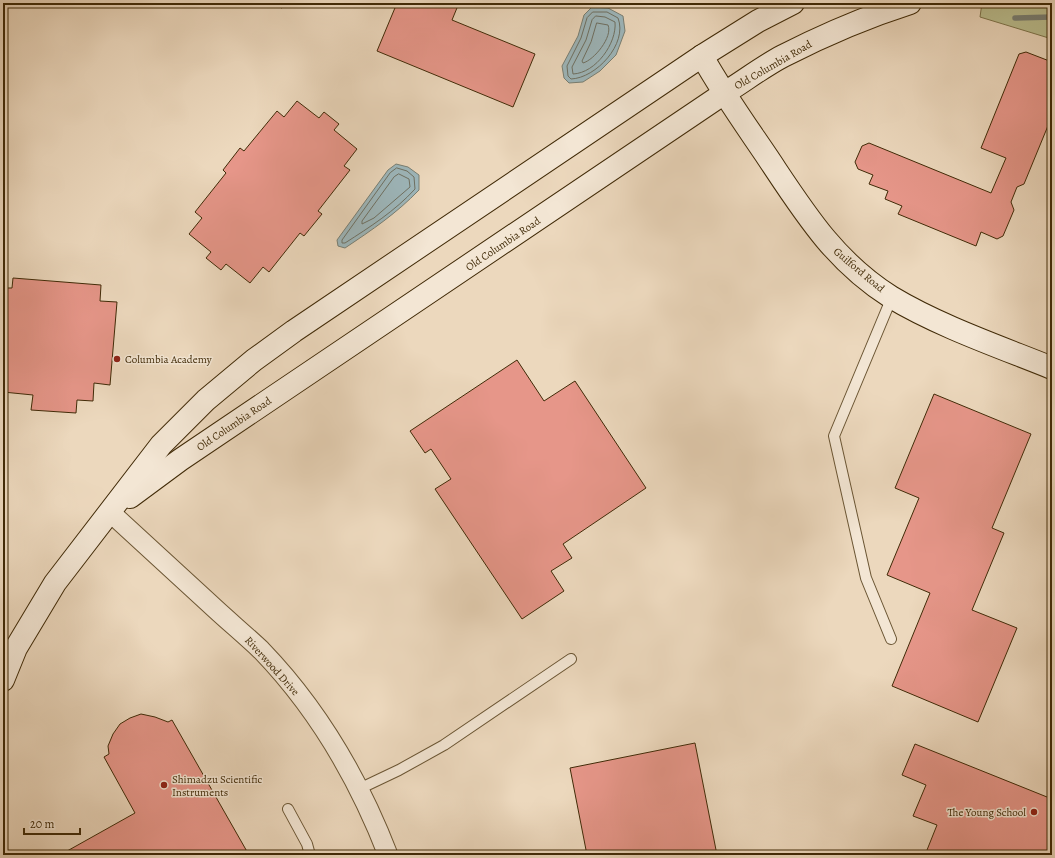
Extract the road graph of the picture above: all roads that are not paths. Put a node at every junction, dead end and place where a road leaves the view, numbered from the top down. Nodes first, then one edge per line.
1 (793, 3) edge
2 (910, 3) edge
3 (702, 56) junction
4 (723, 94) junction
5 (892, 297) junction
6 (1052, 368) edge
7 (111, 513) junction
8 (891, 639) dead end
9 (571, 659) dead end
10 (3, 680) edge
11 (359, 789) junction
12 (288, 809) dead end
13 (310, 855) edge
14 (388, 855) edge

1 - 3 street, Old Columbia Road
2 - 4 street, Old Columbia Road
3 - 4 street, Guilford Road
3 - 7 street, Old Columbia Road
4 - 5 street, Guilford Road
4 - 7 street, Old Columbia Road
5 - 6 street, Guilford Road
5 - 8 lane
7 - 10 street, Old Columbia Road
7 - 11 street, Riverwood Drive
9 - 11 lane
11 - 14 street, Riverwood Drive
12 - 13 lane

